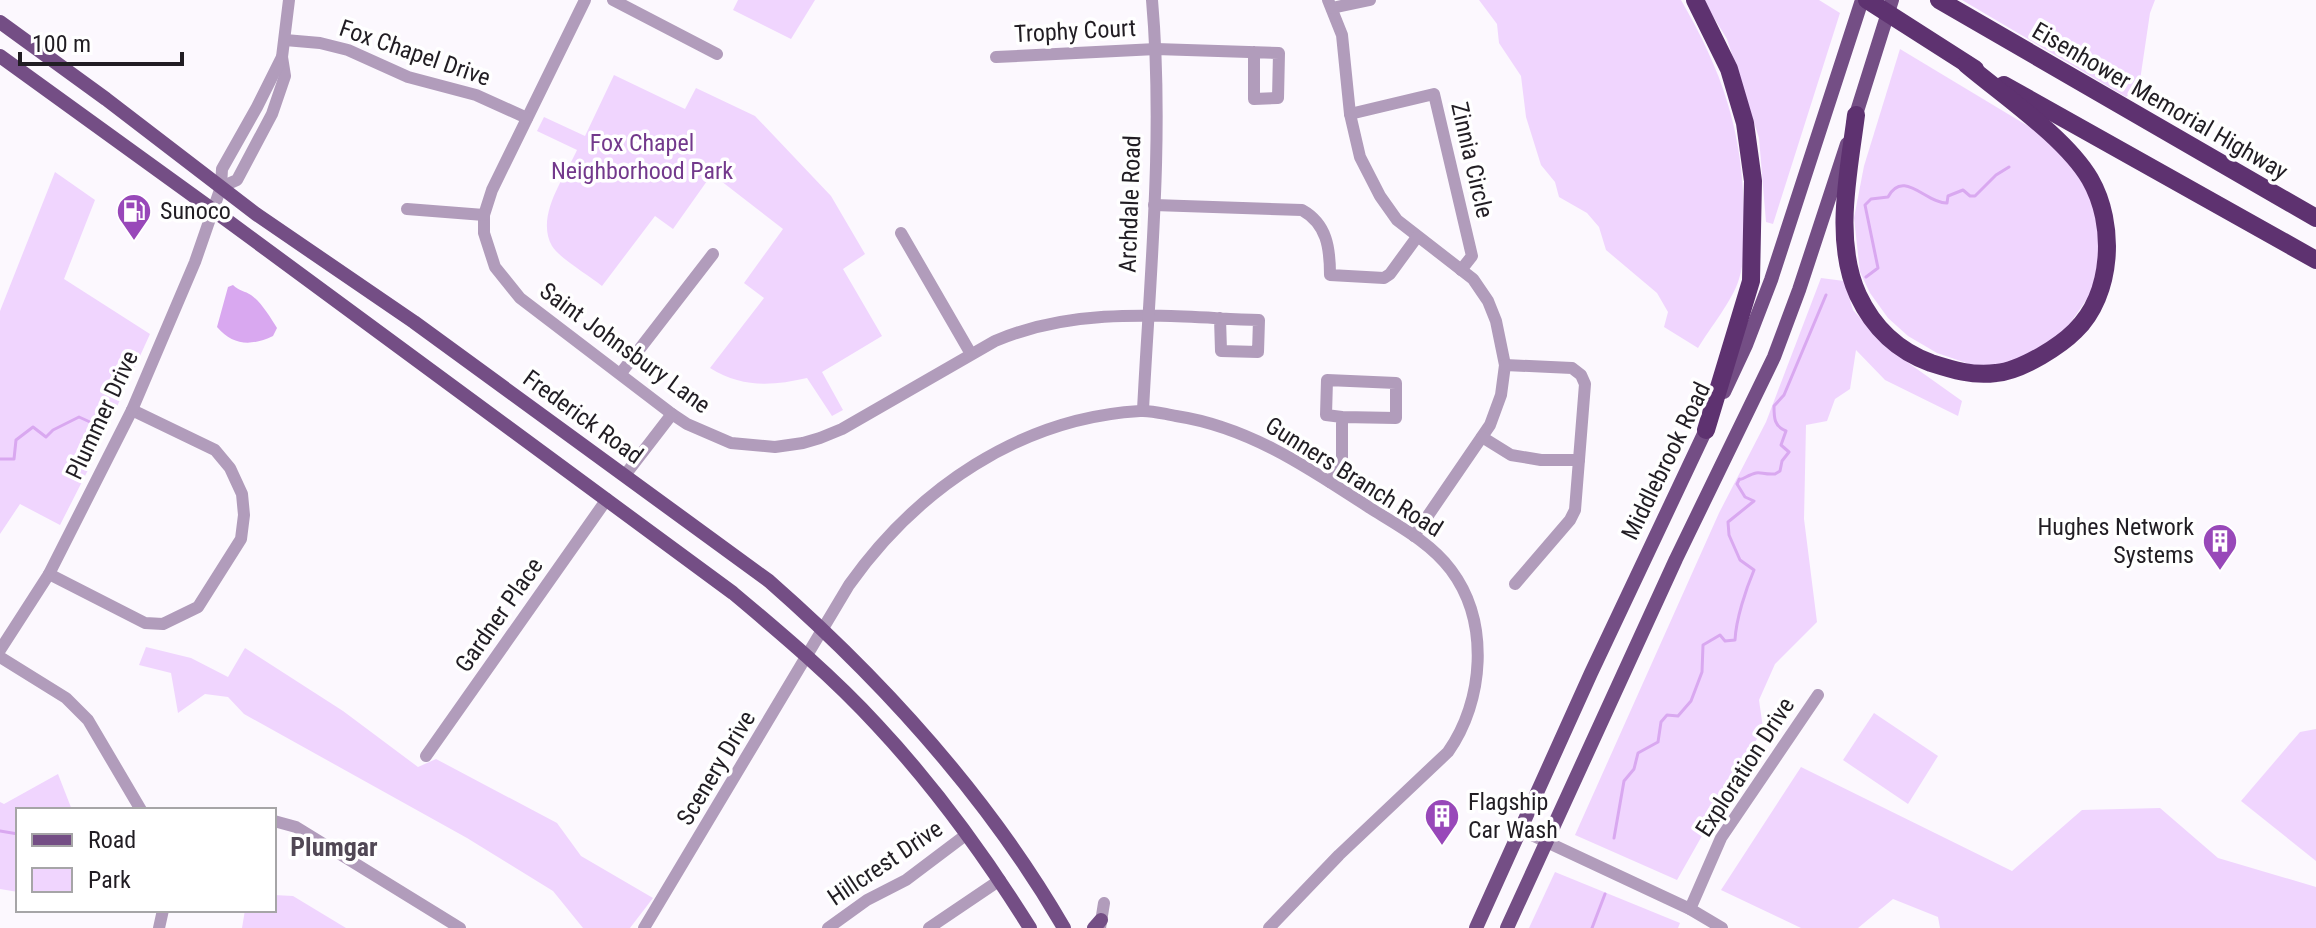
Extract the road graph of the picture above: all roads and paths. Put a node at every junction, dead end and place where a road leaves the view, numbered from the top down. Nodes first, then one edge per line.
1 (289, 0) edge
2 (585, 0) edge
3 (613, 0) edge
4 (1152, 0) edge
5 (1370, 0) edge
6 (1695, 0) edge
7 (1864, 0) edge
8 (1892, 0) edge
9 (1939, 0) edge
10 (1330, 4) edge
11 (0, 22) edge
12 (285, 40) junction
13 (1156, 49) junction
14 (1254, 52) dead end
15 (717, 54) dead end
16 (0, 56) edge
17 (996, 57) dead end
18 (1966, 64) junction
19 (1350, 114) junction
20 (1856, 115) junction
21 (527, 118) junction
22 (221, 187) junction
23 (1154, 205) junction
24 (407, 209) dead end
25 (213, 210) junction
26 (484, 215) junction
27 (2316, 218) edge
28 (901, 233) dead end
29 (1417, 237) junction
30 (713, 254) dead end
31 (2316, 260) edge
32 (1461, 270) junction
33 (1148, 316) junction
34 (1220, 318) dead end
35 (971, 354) junction
36 (1505, 365) junction
37 (621, 373) junction
38 (132, 410) junction
39 (1143, 410) junction
40 (672, 414) junction
41 (1342, 417) junction
42 (1706, 430) junction
43 (1482, 437) junction
44 (1579, 460) junction
45 (625, 475) junction
46 (1330, 482) junction
47 (607, 499) junction
48 (1414, 536) junction
49 (49, 574) junction
50 (1515, 584) dead end
51 (823, 629) junction
52 (0, 650) edge
53 (0, 657) edge
54 (807, 657) junction
55 (1818, 695) dead end
56 (426, 756) dead end
57 (140, 808) edge
58 (276, 822) edge
59 (1519, 829) junction
60 (967, 834) junction
61 (1545, 841) junction
62 (1000, 880) junction
63 (1104, 903) dead end
64 (1690, 909) junction
65 (1061, 923) edge
66 (1098, 925) edge
67 (460, 928) edge
68 (644, 928) edge
69 (828, 928) edge
70 (929, 928) edge
71 (1030, 928) edge
72 (1071, 928) edge
73 (1269, 928) edge
74 (1476, 928) edge
75 (1507, 928) edge
76 (1722, 928) edge

1 - 12 street, Plummer Drive
2 - 21 street
3 - 15 street
4 - 13 street, Archdale Road
5 - 10 street
6 - 42 highway
7 - 18 highway
7 - 42 main road, Middlebrook Road
8 - 20 main road
9 - 27 highway, Eisenhower Memorial Highway
10 - 19 street
11 - 22 main road, Frederick Road
12 - 21 street, Fox Chapel Drive
12 - 22 street, Plummer Drive
13 - 14 street, Trophy Court
13 - 17 street, Trophy Court
13 - 23 street, Archdale Road
16 - 25 main road
18 - 20 highway
18 - 31 highway
19 - 29 street
19 - 32 street, Zinnia Circle
20 - 61 main road
21 - 26 street
22 - 25 street, Plummer Drive
22 - 45 main road, Frederick Road
23 - 29 street
23 - 33 street, Archdale Road
24 - 26 street
25 - 38 street, Plummer Drive
25 - 47 main road
26 - 37 street, Saint Johnsbury Lane
28 - 35 street
29 - 32 street
30 - 37 street
32 - 36 street
33 - 34 street, Saint Johnsbury Lane
33 - 35 street, Saint Johnsbury Lane
33 - 39 street, Archdale Road
35 - 40 street, Saint Johnsbury Lane
36 - 43 street
36 - 44 street
37 - 40 street, Saint Johnsbury Lane
38 - 49 street, Plummer Drive
38 - 49 street
39 - 46 street, Gunners Branch Road
39 - 51 street, Gunners Branch Road
40 - 45 street
41 - 41 street
41 - 46 street
42 - 59 main road, Middlebrook Road
43 - 44 street
43 - 48 street
44 - 50 street
45 - 51 main road, Frederick Road
46 - 48 street, Gunners Branch Road
47 - 54 main road
47 - 56 street, Gardner Place
48 - 73 street, Gunners Branch Road
49 - 52 street, Plummer Drive
51 - 54 street, Scenery Drive
51 - 65 main road, Frederick Road
53 - 57 street
54 - 60 main road
54 - 68 street, Scenery Drive
55 - 64 street, Exploration Drive
58 - 67 street
59 - 61 street
59 - 74 main road, Middlebrook Road
60 - 62 main road
60 - 69 street, Hillcrest Drive
61 - 64 street
61 - 75 main road
62 - 70 street
62 - 71 main road
63 - 66 street
64 - 76 street
65 - 72 main road, Frederick Road

